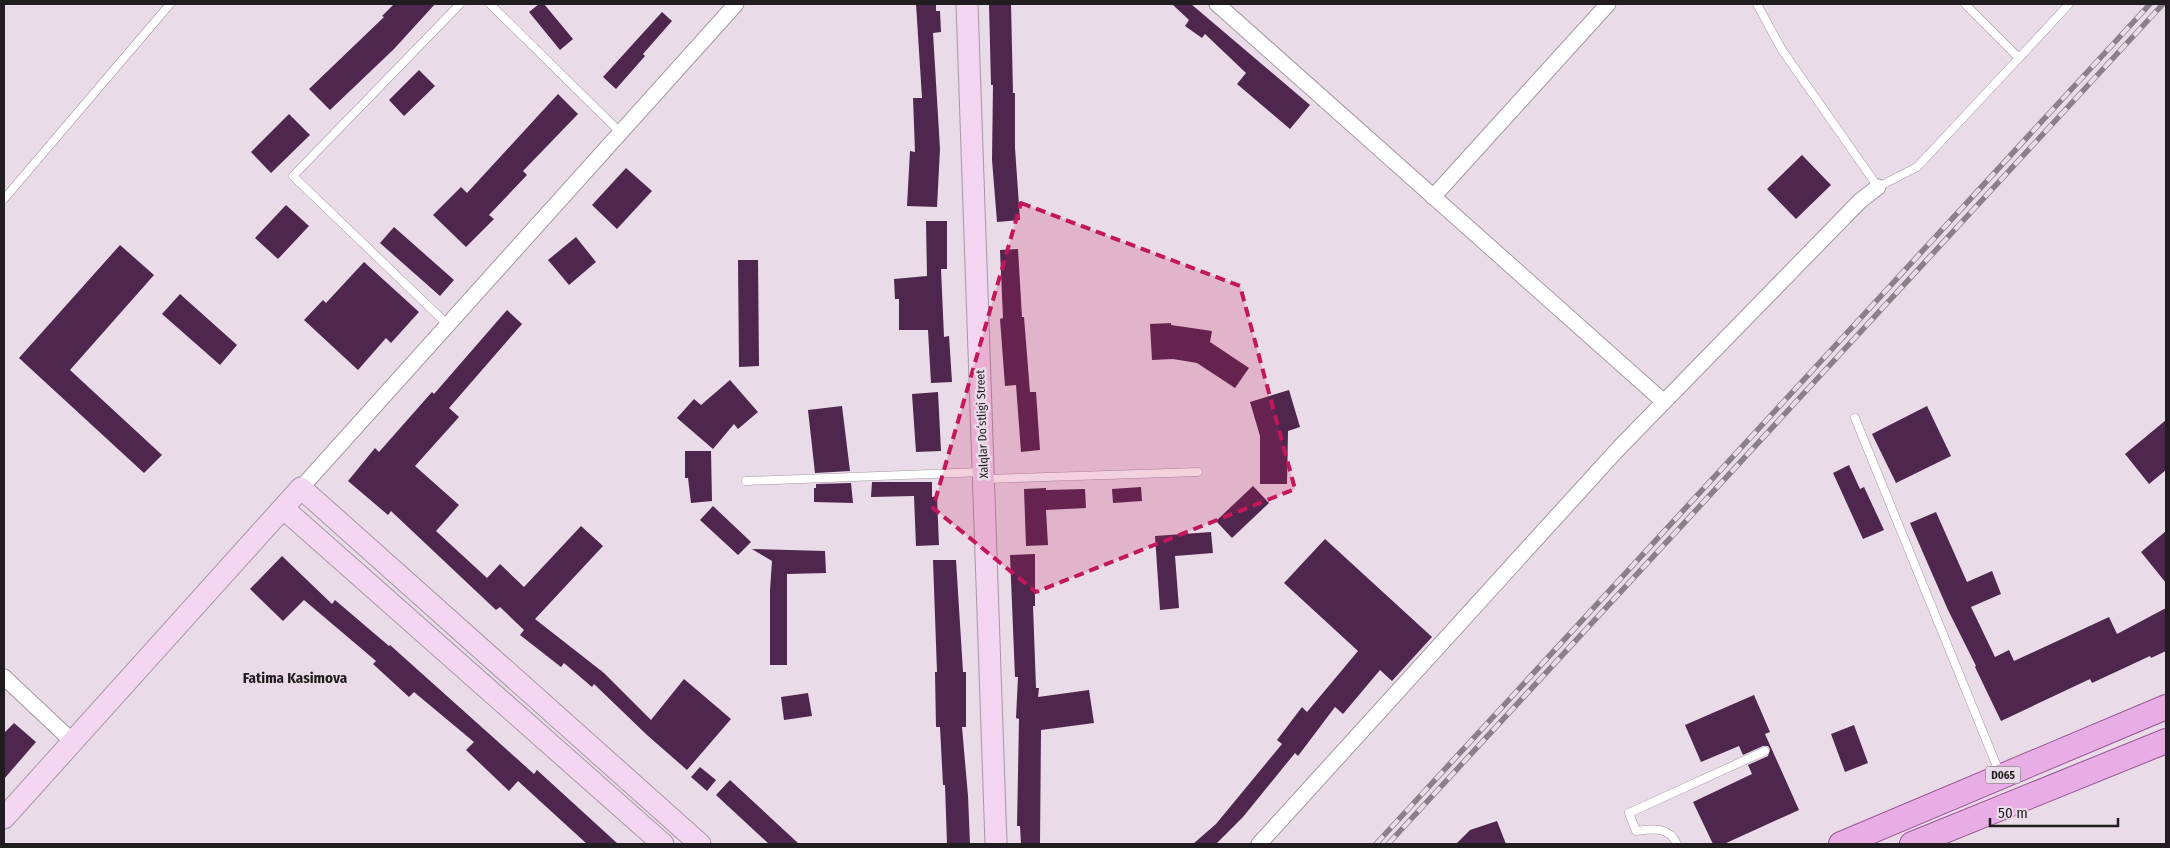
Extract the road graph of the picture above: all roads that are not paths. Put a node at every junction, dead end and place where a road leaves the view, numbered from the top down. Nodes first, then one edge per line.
1 (170, 4) edge
2 (460, 4) edge
3 (490, 4) edge
4 (736, 4) edge
5 (967, 4) edge
6 (1218, 4) edge
7 (1608, 4) edge
8 (1758, 4) edge
9 (1965, 4) edge
10 (2069, 4) edge
11 (2019, 58) junction
12 (621, 132) junction
13 (1878, 187) junction
14 (1433, 197) junction
15 (4, 198) edge
16 (447, 324) junction
17 (1664, 402) junction
18 (1855, 418) dead end
19 (1198, 472) dead end
20 (984, 476) junction
21 (746, 481) dead end
22 (301, 488) junction
23 (283, 508) junction
24 (4, 677) edge
25 (2166, 707) edge
26 (72, 741) junction
27 (2166, 741) edge
28 (2075, 745) junction
29 (1765, 751) dead end
30 (2086, 774) junction
31 (2001, 776) junction
32 (4, 818) edge
33 (663, 844) edge
34 (700, 844) edge
35 (996, 844) edge
36 (1259, 844) edge
37 (1677, 844) edge
38 (1841, 844) edge
39 (1912, 844) edge

1 - 15 lane
2 - 16 lane
3 - 12 lane
4 - 12 street
5 - 20 street, Xalqlar Doʻstligi Street
6 - 14 street
7 - 14 street
8 - 13 lane
9 - 11 lane
10 - 11 lane
11 - 13 lane
12 - 16 street
13 - 17 street
14 - 17 street
16 - 22 street
17 - 36 street
18 - 31 lane
19 - 20 lane
20 - 21 lane
20 - 35 street, Xalqlar Doʻstligi Street
22 - 23 street
22 - 34 street
23 - 26 street
23 - 33 street
24 - 26 street
25 - 28 main road, D065
26 - 32 street
27 - 30 main road, D065
28 - 30 main road
28 - 31 main road, D065
29 - 37 lane
30 - 39 main road, D065
31 - 38 main road, D065

